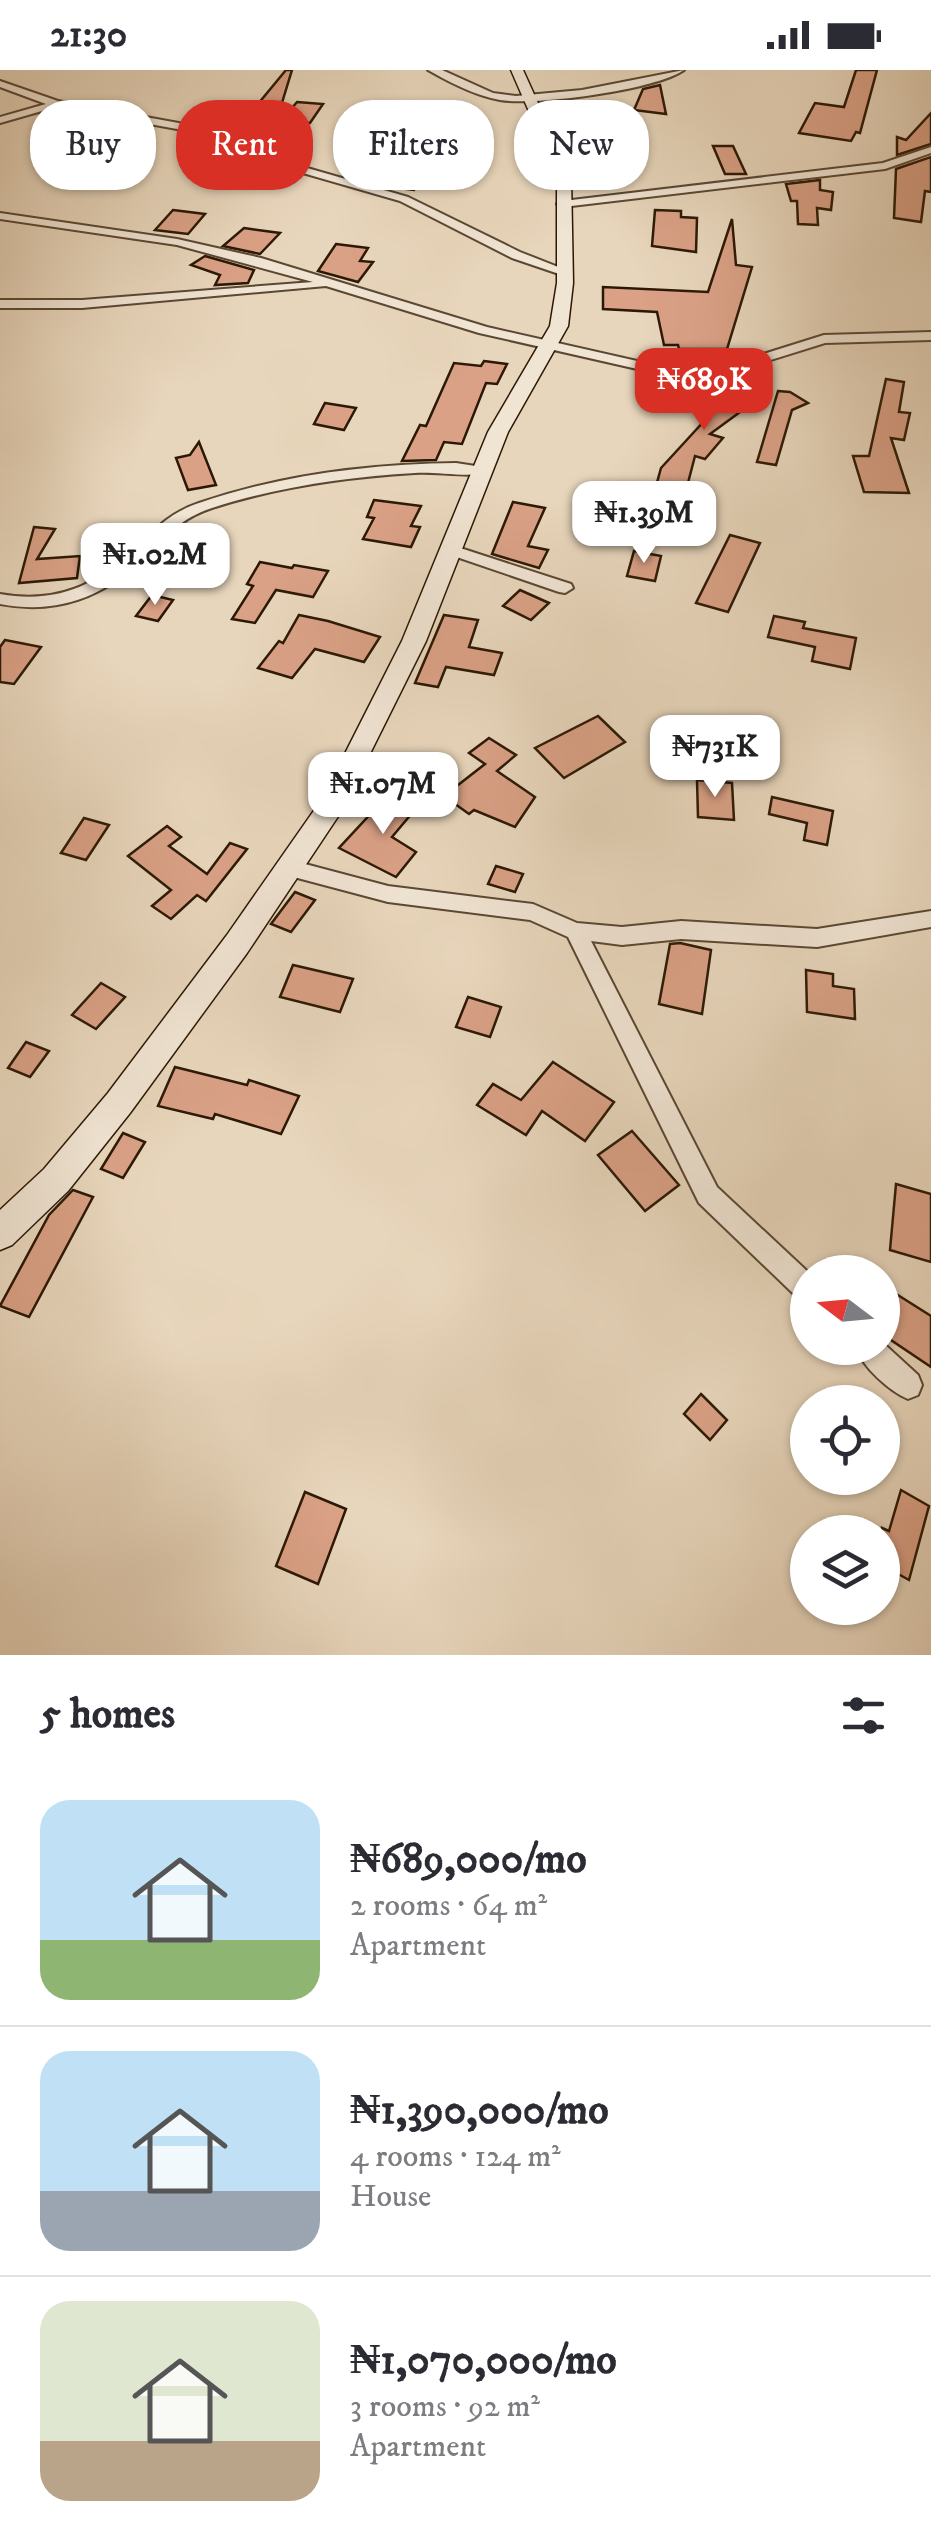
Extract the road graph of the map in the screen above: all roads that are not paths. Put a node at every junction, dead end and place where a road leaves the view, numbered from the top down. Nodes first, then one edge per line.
1 (434, 70) edge
2 (517, 70) edge
3 (679, 70) edge
4 (0, 84) edge
5 (526, 96) junction
6 (45, 100) edge
7 (30, 111) edge
8 (0, 120) edge
9 (156, 122) edge
10 (931, 150) edge
11 (564, 204) junction
12 (0, 216) edge
13 (565, 272) junction
14 (334, 284) junction
15 (0, 304) edge
16 (931, 336) edge
17 (550, 346) junction
18 (482, 471) junction
19 (450, 550) junction
20 (565, 588) dead end
21 (0, 599) edge
22 (290, 868) junction
23 (931, 920) edge
24 (575, 931) junction
25 (0, 1233) edge
26 (790, 1273) edge
27 (887, 1365) edge
28 (908, 1385) dead end

1 - 5 street
2 - 5 main road
3 - 5 street
4 - 6 street
5 - 11 main road
7 - 8 street
9 - 13 street
10 - 11 street
11 - 13 main road
12 - 14 street
13 - 17 main road
14 - 15 street
14 - 17 street
16 - 17 street
17 - 18 main road
18 - 19 main road
18 - 21 street
19 - 20 street
19 - 22 main road
22 - 24 street
22 - 25 main road
23 - 24 street
24 - 26 street
27 - 28 street

